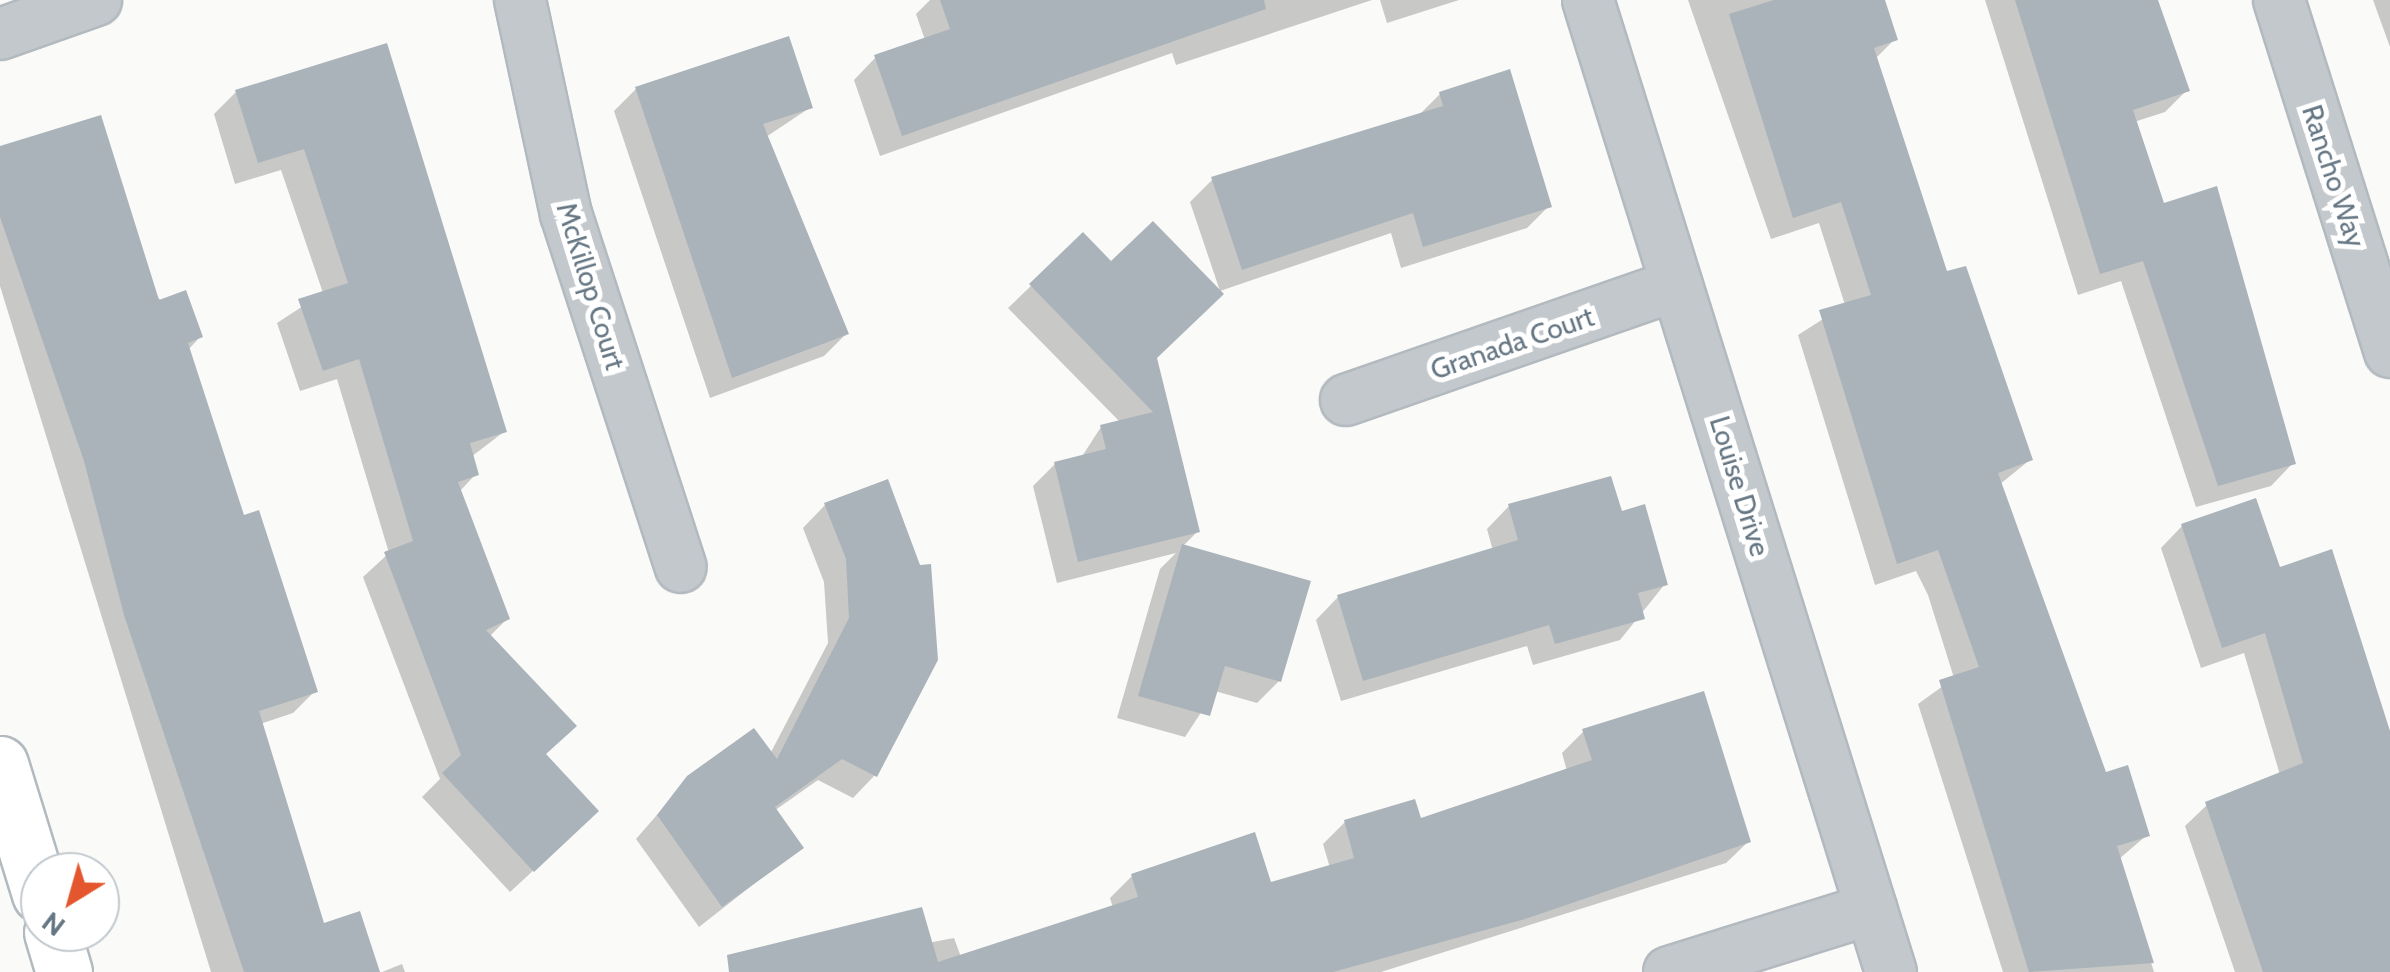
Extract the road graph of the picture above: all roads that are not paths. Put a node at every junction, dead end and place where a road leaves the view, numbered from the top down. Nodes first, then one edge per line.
1 (96, 0) edge
2 (520, 0) edge
3 (1588, 0) edge
4 (2279, 0) edge
5 (0, 34) edge
6 (1677, 285) junction
7 (2390, 352) edge
8 (1346, 400) dead end
9 (680, 567) dead end
10 (0, 764) edge
11 (27, 852) edge
12 (1871, 908) junction
13 (1669, 972) edge
14 (1891, 972) edge

1 - 5 street
2 - 9 street, McKillop Court
3 - 6 street, Louise Drive
4 - 7 street, Rancho Way
6 - 8 street, Granada Court
6 - 12 street, Louise Drive
10 - 11 main road
12 - 13 street
12 - 14 street, Louise Drive

